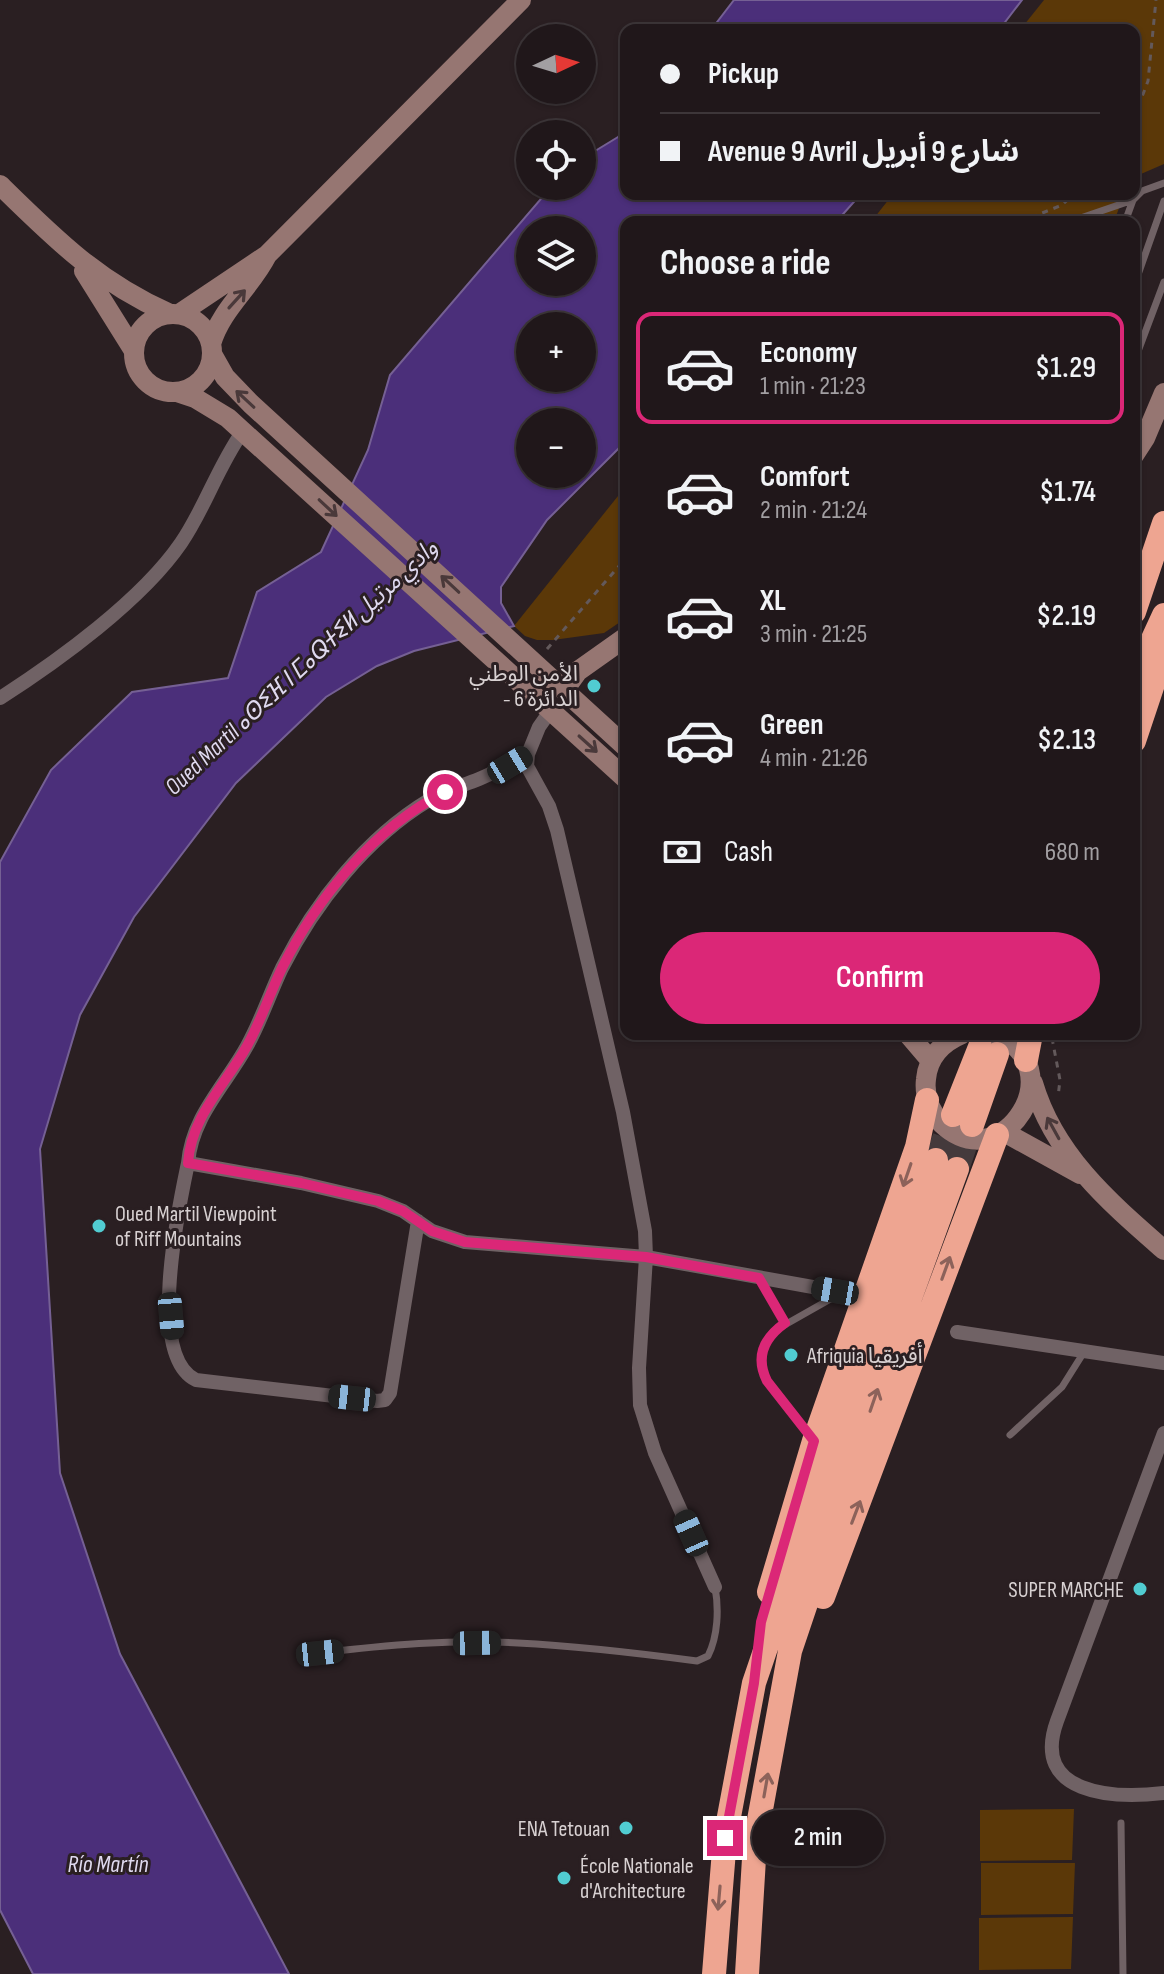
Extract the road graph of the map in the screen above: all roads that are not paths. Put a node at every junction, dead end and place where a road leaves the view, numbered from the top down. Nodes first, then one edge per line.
1 (521, 0) edge
2 (1164, 183) edge
3 (0, 185) edge
4 (1140, 193) edge
5 (1133, 200) joint
6 (1164, 201) edge
7 (1086, 216) edge
8 (1127, 216) edge
9 (70, 252) junction
10 (267, 255) junction
11 (1140, 269) edge
12 (1164, 282) edge
13 (174, 314) junction
14 (1140, 346) edge
15 (212, 349) junction
16 (134, 351) junction
17 (177, 392) junction
18 (1164, 393) edge
19 (243, 431) junction
20 (1140, 445) edge
21 (1164, 523) edge
22 (1140, 593) edge
23 (1164, 615) edge
24 (1164, 640) edge
25 (620, 643) edge
26 (1140, 667) edge
27 (565, 689) junction
28 (0, 698) edge
29 (551, 710) junction
30 (1140, 723) edge
31 (620, 741) edge
32 (528, 754) junction
33 (620, 773) edge
34 (913, 1040) edge
35 (975, 1040) edge
36 (1030, 1040) edge
37 (931, 1061) junction
38 (1028, 1068) junction
39 (927, 1100) junction
40 (963, 1120) tunnel mouth
41 (1000, 1133) junction
42 (188, 1163) junction
43 (1083, 1176) junction
44 (418, 1221) junction
45 (1164, 1250) edge
46 (646, 1257) junction
47 (759, 1278) junction
48 (855, 1292) junction
49 (785, 1323) junction
50 (957, 1332) dead end
51 (1084, 1352) junction
52 (1164, 1363) edge
53 (1164, 1433) edge
54 (1010, 1435) dead end
55 (814, 1441) junction
56 (715, 1587) joint
57 (320, 1653) dead end
58 (754, 1683) junction
59 (778, 1715) junction
60 (1164, 1793) edge
61 (1121, 1823) dead end
62 (714, 1974) edge
63 (747, 1974) edge
64 (1123, 1974) edge

1 - 10 street
2 - 4 lane
3 - 9 street
5 - 7 lane
5 - 8 lane
6 - 11 lane
9 - 13 street
9 - 16 street
10 - 13 street
15 -> 10 street
12 - 14 lane
13 - 15 street
13 - 16 street
15 - 17 street
27 -> 15 street
16 - 17 street
17 - 19 street
18 - 20 street
19 - 28 street
19 -> 29 street
21 - 22 highway
23 - 26 highway
24 - 30 highway
25 - 27 street
27 - 31 street
29 - 32 street
29 -> 33 street
32 - 42 street
32 - 46 street
34 - 37 street
35 - 37 street
35 - 38 street
35 - 40 highway
36 - 38 highway
37 - 39 street
38 - 41 street
43 -> 38 street
39 - 41 street
39 -> 48 highway
41 - 43 street
59 -> 41 highway
42 - 44 street
42 - 44 street
43 - 45 street
44 - 46 street
46 - 47 street
46 - 56 street
47 - 48 street
47 - 49 lane
48 - 49 lane
48 - 55 highway
49 - 55 lane
50 - 51 street
51 - 52 street
51 - 54 lane
53 - 60 street
55 - 58 highway
56 - 57 lane
59 -> 58 highway
58 -> 62 highway
63 -> 59 highway
61 - 64 lane

